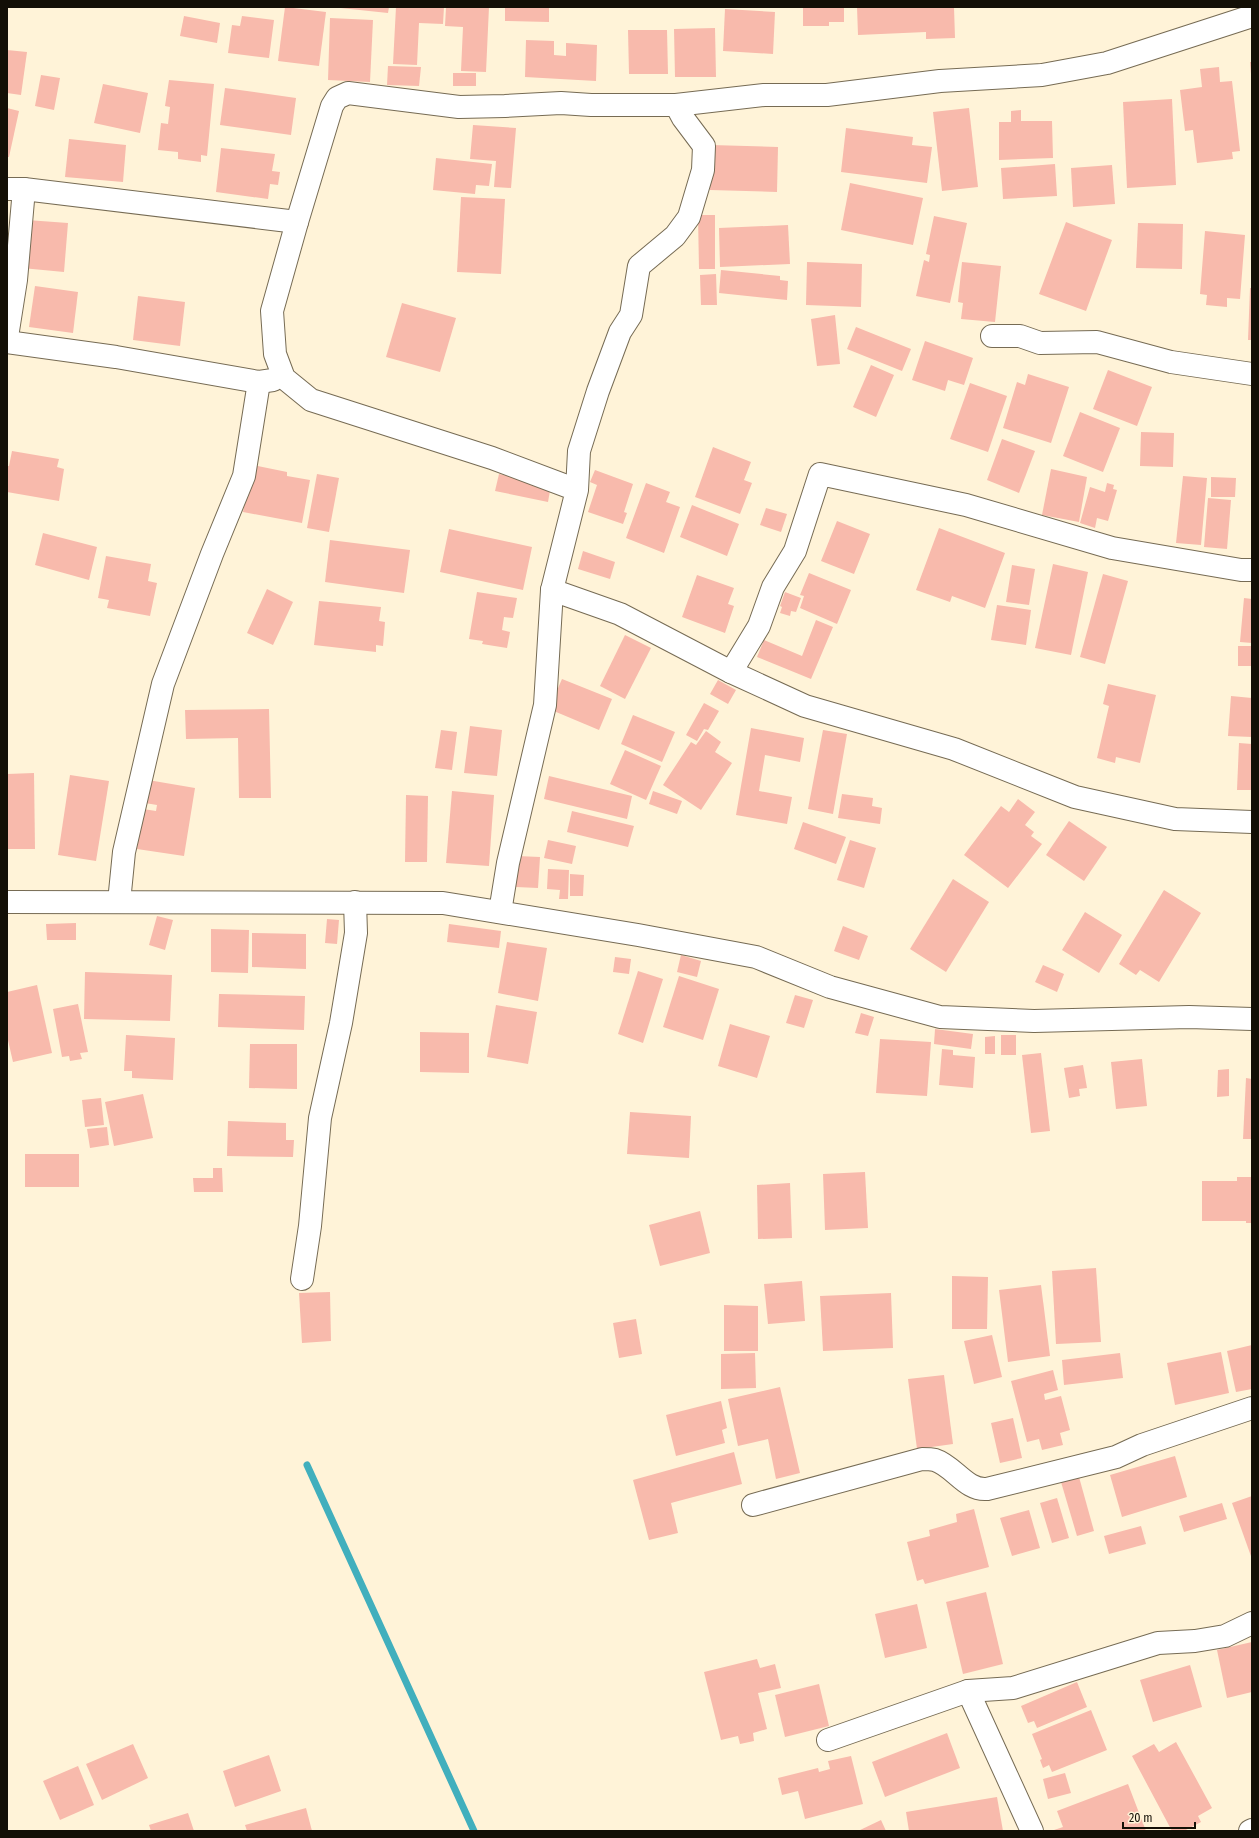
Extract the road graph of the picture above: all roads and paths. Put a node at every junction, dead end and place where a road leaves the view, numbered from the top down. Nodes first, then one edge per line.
1 (1252, 16) edge
2 (676, 105) junction
3 (16, 189) edge
4 (296, 222) junction
5 (992, 336) dead end
6 (7, 337) edge
7 (7, 342) edge
8 (1252, 374) edge
9 (284, 378) junction
10 (259, 382) junction
11 (577, 490) junction
12 (1252, 570) edge
13 (552, 590) junction
14 (731, 672) junction
15 (1252, 822) edge
16 (7, 902) edge
17 (119, 902) junction
18 (355, 902) junction
19 (500, 912) junction
20 (1252, 1019) edge
21 (302, 1279) dead end
22 (1252, 1408) edge
23 (753, 1505) dead end
24 (1252, 1623) edge
25 (968, 1691) junction
26 (828, 1740) dead end
27 (1032, 1831) edge

1 - 2 street
2 - 4 street
2 - 11 street
3 - 4 street
3 - 6 street
4 - 9 street
5 - 8 street
7 - 10 street
9 - 10 street
9 - 11 street
10 - 17 street
11 - 13 street
12 - 14 street
13 - 14 street
13 - 19 street
14 - 15 street
16 - 17 street
17 - 18 street
18 - 19 street
18 - 21 street
19 - 20 street
22 - 23 street
24 - 25 street
25 - 26 street
25 - 27 street

